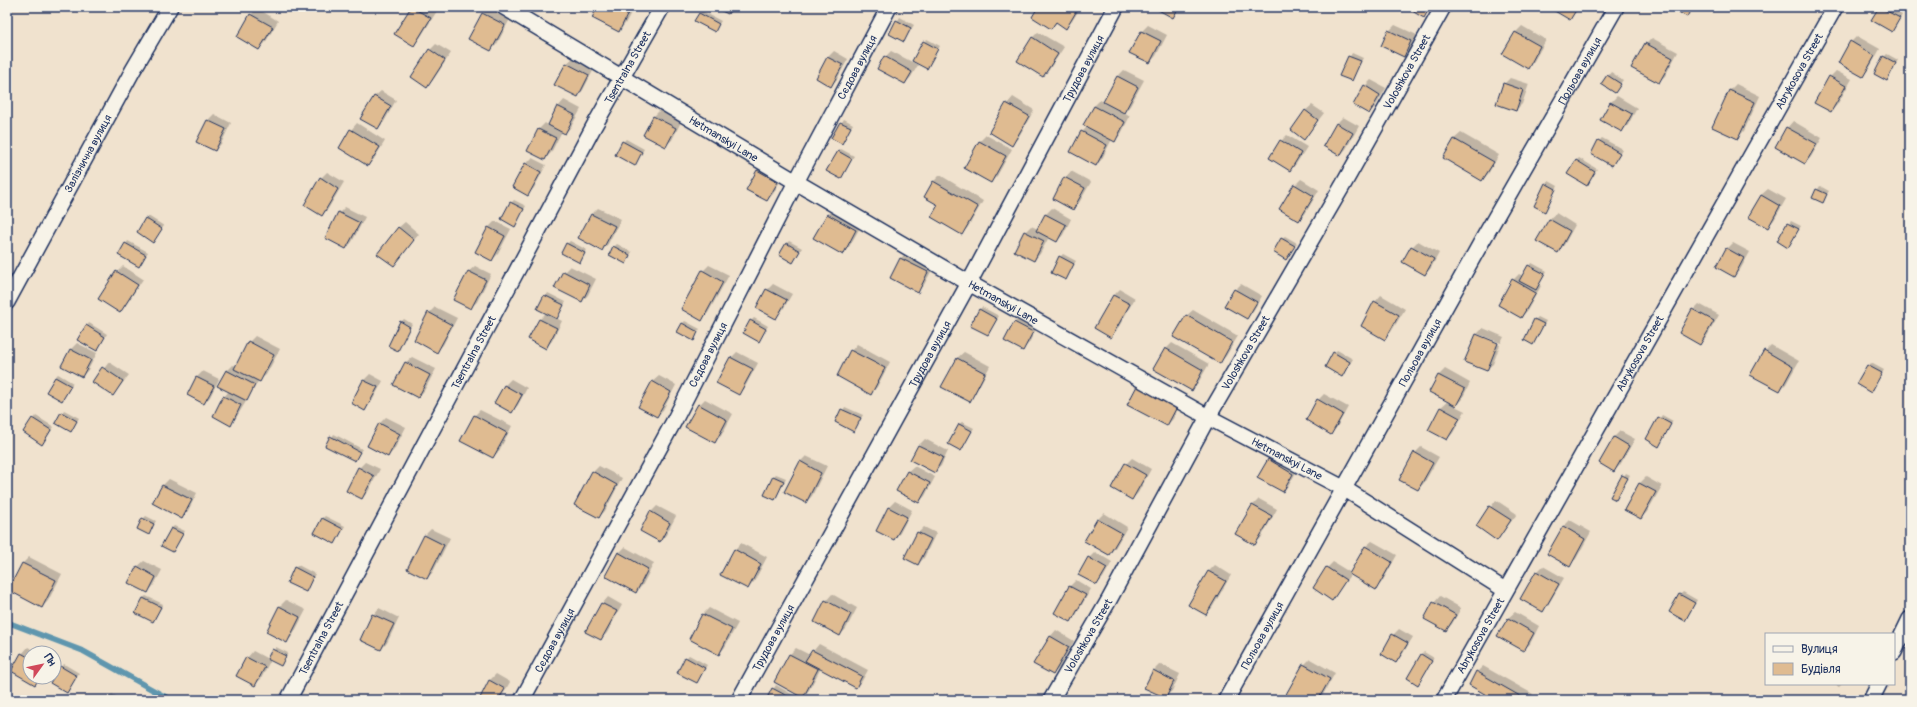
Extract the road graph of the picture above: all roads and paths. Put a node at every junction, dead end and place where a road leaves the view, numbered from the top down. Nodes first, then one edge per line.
1 (170, 7) edge
2 (504, 7) edge
3 (662, 7) edge
4 (888, 7) edge
5 (1116, 7) edge
6 (1443, 7) edge
7 (1616, 7) edge
8 (1835, 7) edge
9 (623, 78) junction
10 (796, 182) junction
11 (969, 283) junction
12 (7, 302) edge
13 (1208, 417) junction
14 (1345, 489) junction
15 (1505, 590) junction
16 (1910, 619) edge
17 (1895, 650) edge
18 (1878, 685) edge
19 (288, 700) edge
20 (522, 700) edge
21 (739, 700) edge
22 (1051, 700) edge
23 (1226, 700) edge
24 (1444, 700) edge
25 (1871, 700) edge

1 - 12 street, Залізнична вулиця
2 - 9 street, Hetmanskyi Lane
3 - 9 street, Tsentralna Street
4 - 10 street, Сєдова вулиця
5 - 11 street, Трудова вулиця
6 - 13 street, Voloshkova Street
7 - 14 street, Польова вулиця
8 - 15 street, Abrykosova Street
9 - 10 street, Hetmanskyi Lane
9 - 19 street, Tsentralna Street
10 - 11 street, Hetmanskyi Lane
10 - 20 street, Сєдова вулиця
11 - 13 street, Hetmanskyi Lane
11 - 21 street, Трудова вулиця
13 - 14 street, Hetmanskyi Lane
13 - 22 street, Voloshkova Street
14 - 15 street, Hetmanskyi Lane
14 - 23 street, Польова вулиця
15 - 24 street, Abrykosova Street
16 - 17 street
18 - 25 street

